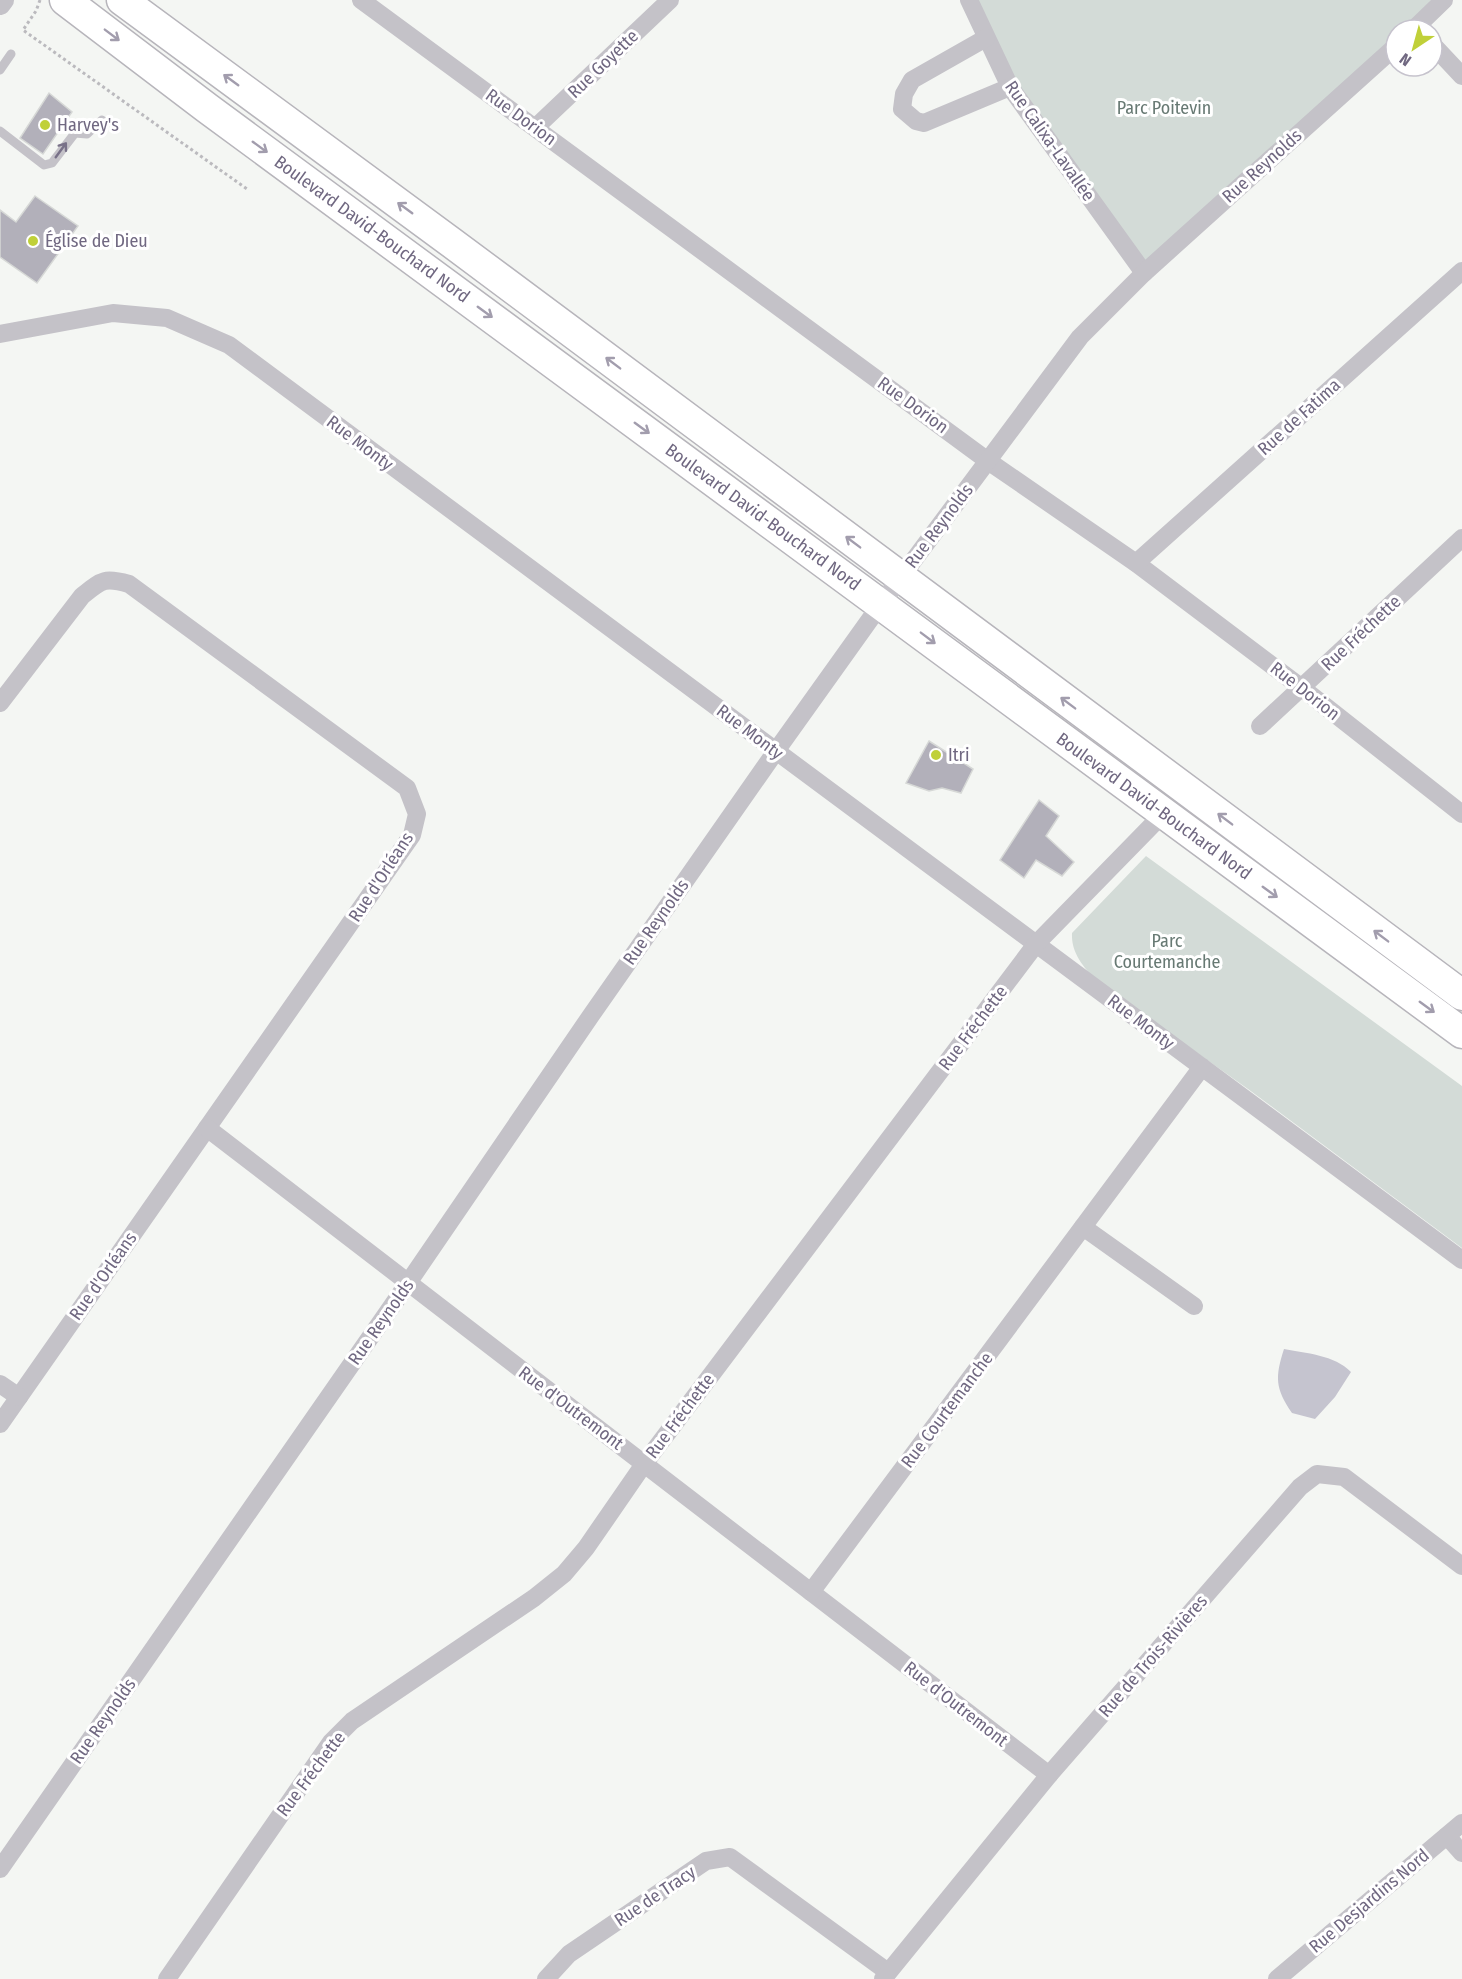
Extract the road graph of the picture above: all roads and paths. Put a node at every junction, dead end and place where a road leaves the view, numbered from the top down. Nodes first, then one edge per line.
1 (3, 0) edge
2 (40, 0) edge
3 (65, 0) edge
4 (122, 0) edge
5 (361, 0) edge
6 (670, 0) edge
7 (969, 0) edge
8 (1444, 0) edge
9 (0, 4) edge
10 (1427, 18) edge
11 (986, 38) junction
12 (11, 54) dead end
13 (1384, 57) edge
14 (1444, 57) edge
15 (0, 70) edge
16 (1462, 76) edge
17 (1010, 87) junction
18 (102, 120) dead end
19 (536, 127) junction
20 (0, 131) edge
21 (247, 189) dead end
22 (1462, 271) edge
23 (1144, 273) junction
24 (0, 334) edge
25 (988, 461) junction
26 (1462, 538) edge
27 (1136, 563) junction
28 (900, 578) junction
29 (881, 603) junction
30 (1302, 688) junction
31 (0, 703) edge
32 (1260, 726) dead end
33 (776, 751) junction
34 (1461, 811) edge
35 (1164, 814) junction
36 (1036, 944) junction
37 (1462, 995) edge
38 (1462, 1033) edge
39 (1202, 1067) junction
40 (207, 1128) junction
41 (1083, 1227) junction
42 (1462, 1260) edge
43 (408, 1283) junction
44 (1194, 1306) dead end
45 (0, 1384) edge
46 (19, 1397) junction
47 (0, 1424) edge
48 (644, 1464) junction
49 (1462, 1566) edge
50 (811, 1592) junction
51 (1050, 1775) junction
52 (1462, 1823) edge
53 (1447, 1836) junction
54 (1462, 1853) edge
55 (0, 1869) edge
56 (885, 1976) edge
57 (167, 1979) edge
58 (546, 1979) edge
59 (1276, 1979) edge

1 - 9 street
2 - 21 path
3 -> 29 highway, Boulevard David-Bouchard Nord
28 -> 4 highway, Boulevard David-Bouchard Nord
5 - 19 street, Rue Dorion
6 - 19 street, Rue Goyette
7 - 11 street, Rue Calixa-Lavallée
8 - 10 street
11 - 17 street, Rue Calixa-Lavallée
11 - 17 street
12 - 15 lane
13 - 23 street, Rue Reynolds
14 - 16 street
17 - 23 street, Rue Calixa-Lavallée
20 -> 18 lane
19 - 25 street, Rue Dorion
22 - 27 street, Rue de Fatima
23 - 25 street, Rue Reynolds
24 - 33 street, Rue Monty
25 - 27 street, Rue Dorion
25 - 28 street, Rue Reynolds
26 - 30 street, Rue Fréchette
27 - 30 street, Rue Dorion
28 - 29 street, Rue Reynolds
37 -> 28 highway, Boulevard David-Bouchard Nord
29 - 33 street, Rue Reynolds
29 -> 35 highway, Boulevard David-Bouchard Nord
30 - 32 street, Rue Fréchette
30 - 34 street, Rue Dorion
31 - 40 street, Rue d'Orléans
33 - 36 street, Rue Monty
33 - 43 street, Rue Reynolds
35 - 36 street, Rue Fréchette
35 -> 38 highway, Boulevard David-Bouchard Nord
36 - 39 street, Rue Monty
36 - 48 street, Rue Fréchette
39 - 41 street, Rue Courtemanche
39 - 42 street, Rue Monty
40 - 43 street, Rue d'Outremont
40 - 46 street, Rue d'Orléans
41 - 44 street
41 - 50 street, Rue Courtemanche
43 - 48 street, Rue d'Outremont
43 - 55 street, Rue Reynolds
45 - 46 street
46 - 47 street, Rue d'Orléans
48 - 50 street, Rue d'Outremont
48 - 57 street, Rue Fréchette
49 - 51 street, Rue de Trois-Rivières
50 - 51 street, Rue d'Outremont
51 - 56 street, Rue de Trois-Rivières
52 - 53 street, Rue Desjardins Nord
53 - 54 street
53 - 59 street, Rue Desjardins Nord
56 - 58 street, Rue de Tracy

